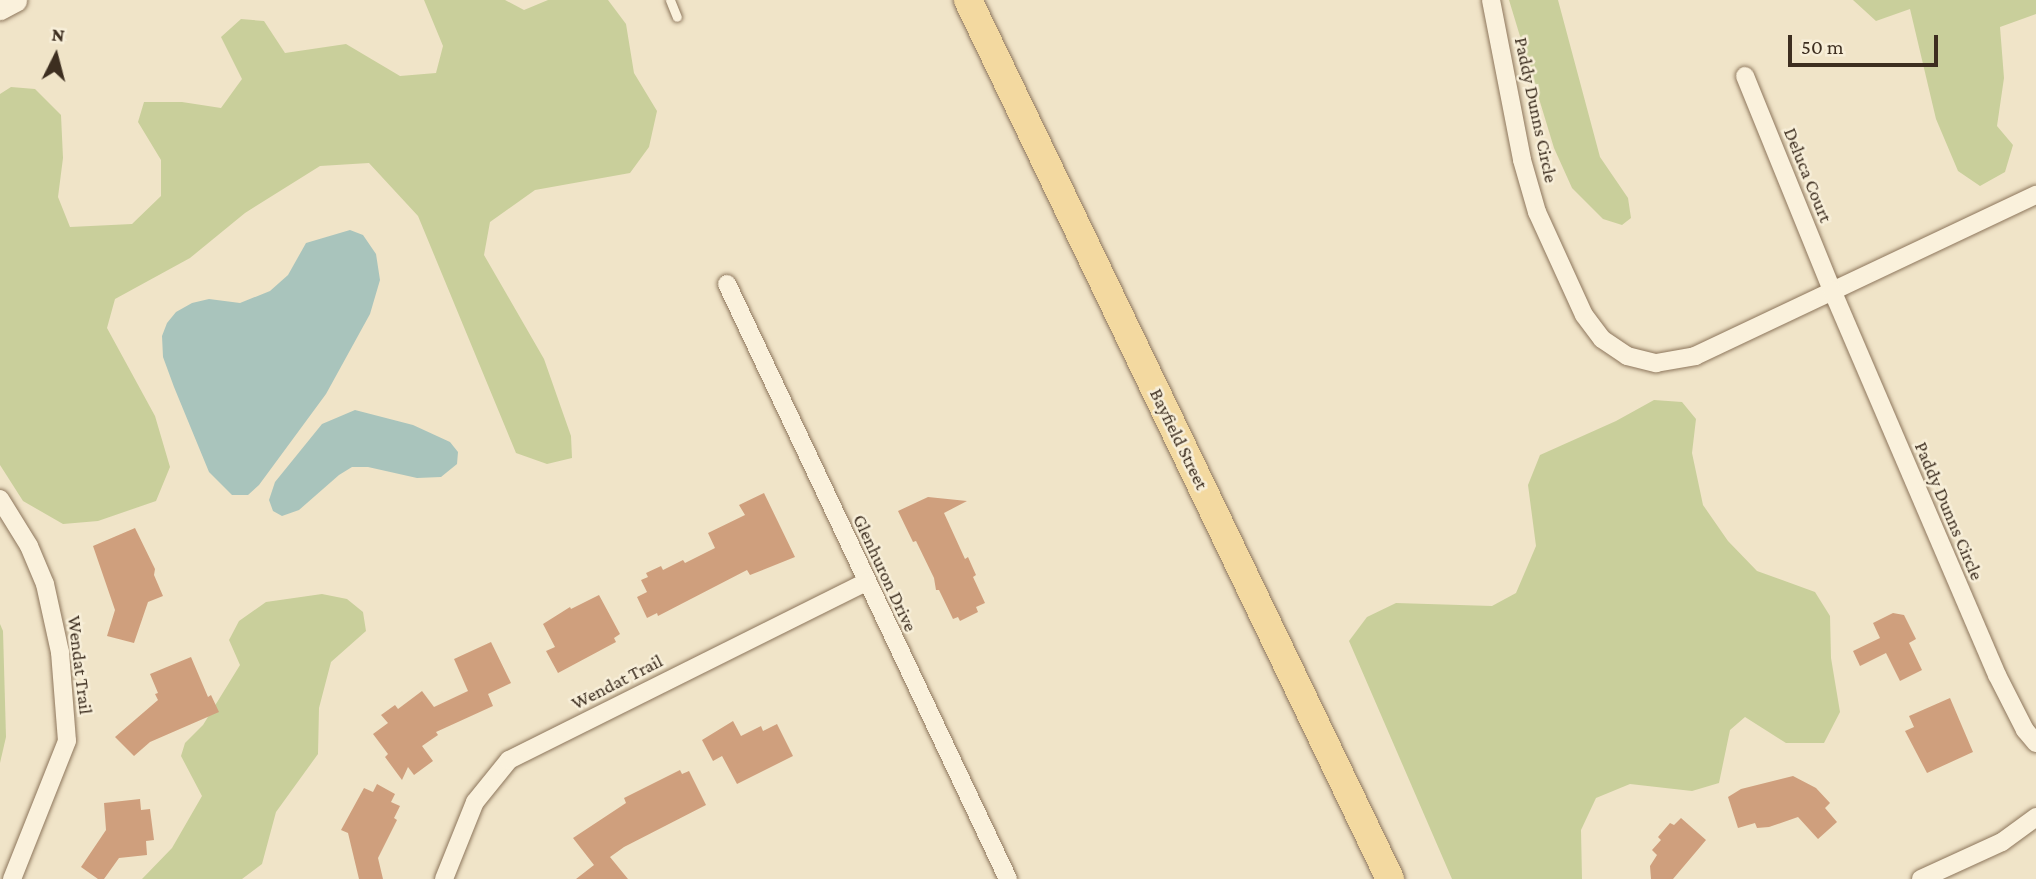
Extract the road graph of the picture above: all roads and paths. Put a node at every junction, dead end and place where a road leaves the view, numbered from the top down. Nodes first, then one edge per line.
1 (15, 0) edge
2 (670, 0) edge
3 (968, 0) edge
4 (1491, 0) edge
5 (0, 8) edge
6 (677, 17) dead end
7 (1745, 76) dead end
8 (2036, 195) edge
9 (727, 284) dead end
10 (1832, 290) junction
11 (0, 499) edge
12 (866, 582) junction
13 (2036, 743) edge
14 (2036, 817) edge
15 (12, 879) edge
16 (444, 879) edge
17 (1008, 879) edge
18 (1391, 879) edge
19 (1921, 879) edge

1 - 5 street
2 - 6 lane
3 - 18 main road, Bayfield Street
4 - 10 street, Paddy Dunns Circle
7 - 10 street, Deluca Court
8 - 10 street, Paddy Dunns Circle
9 - 12 street, Glenhuron Drive
10 - 13 street, Paddy Dunns Circle
11 - 15 street, Wendat Trail
12 - 16 street, Wendat Trail
12 - 17 street, Glenhuron Drive
14 - 19 street

